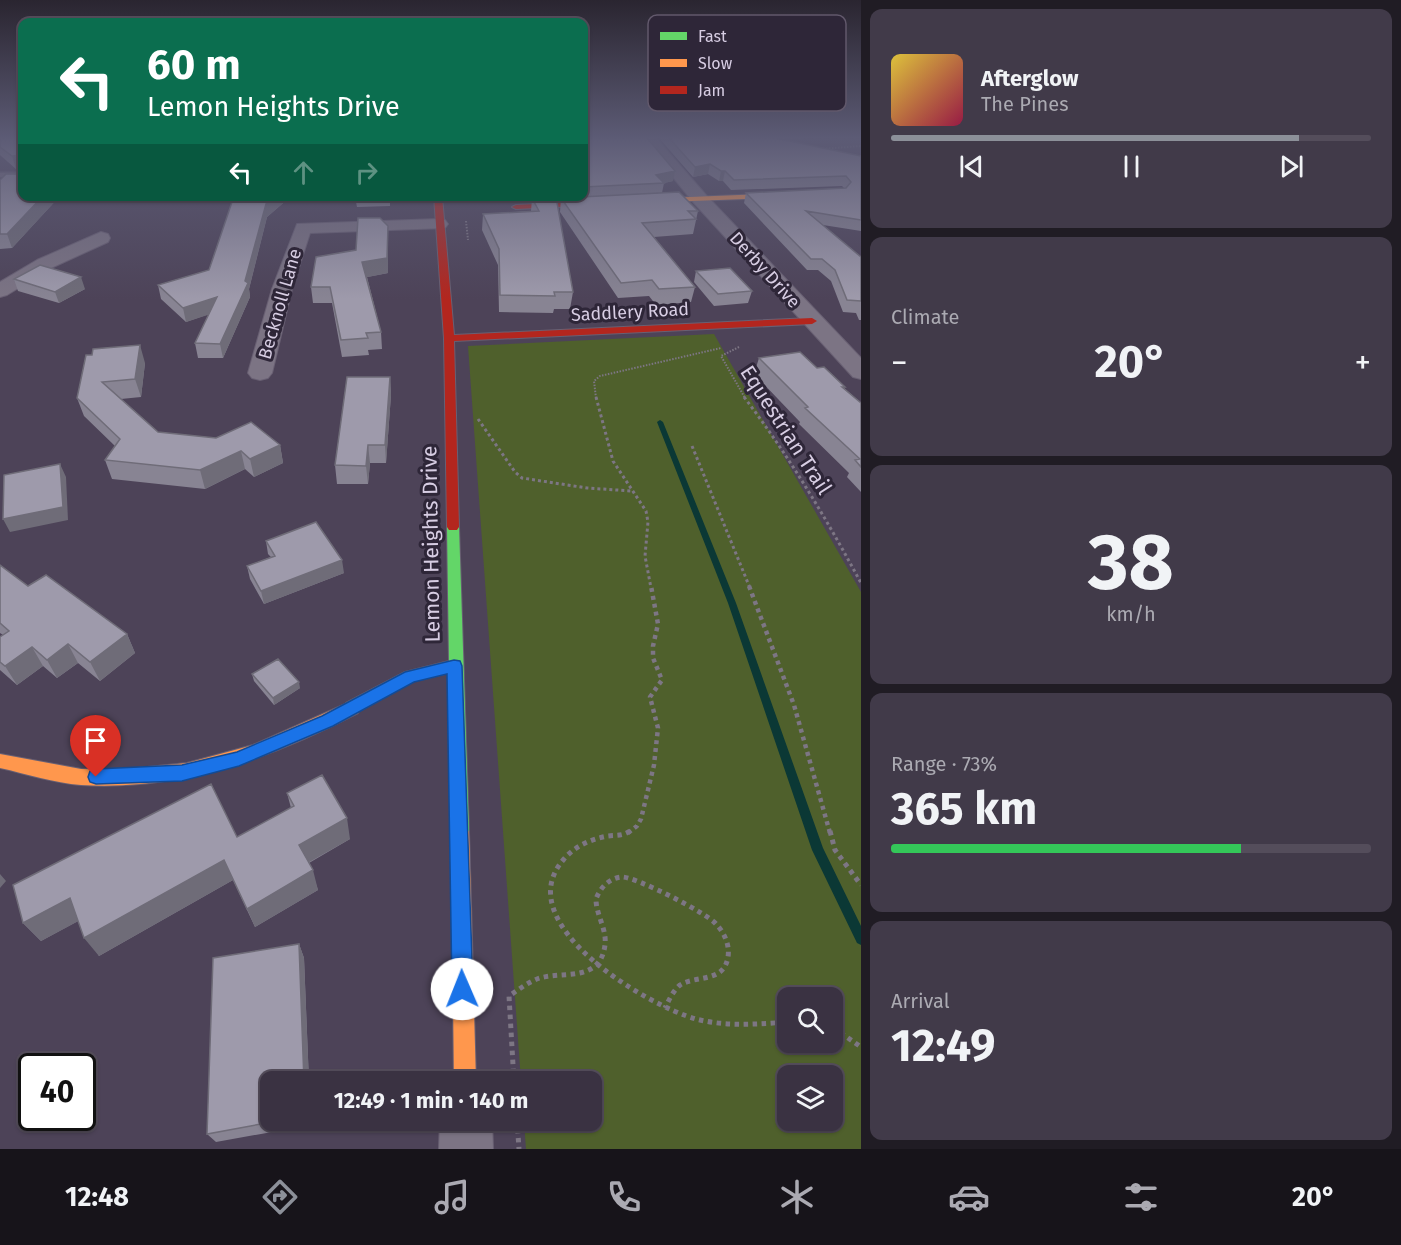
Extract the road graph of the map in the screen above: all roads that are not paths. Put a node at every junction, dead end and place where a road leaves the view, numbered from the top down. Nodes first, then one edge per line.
1 (694, 192) edge
2 (802, 194) edge
3 (700, 199) junction
4 (438, 201) edge
5 (631, 202) edge
6 (596, 204) edge
7 (516, 207) dead end
8 (439, 224) junction
9 (100, 238) dead end
10 (0, 291) edge
11 (812, 321) junction
12 (449, 338) junction
13 (861, 372) edge
14 (260, 373) dead end
15 (454, 666) junction
16 (0, 761) edge
17 (465, 1071) edge
18 (466, 1131) edge
19 (466, 1149) edge

1 - 3 street, Derby Drive
2 - 3 street
3 - 5 street
3 - 11 street, Derby Drive
4 - 8 street, Lemon Heights Drive
6 - 7 street
8 - 12 street, Lemon Heights Drive
8 - 14 street, Becknoll Lane
9 - 10 street
11 - 12 street, Saddlery Road
11 - 13 street, Derby Drive
12 - 15 street, Lemon Heights Drive
15 - 16 street, Lemon Heights Drive
15 - 17 street
18 - 19 street

